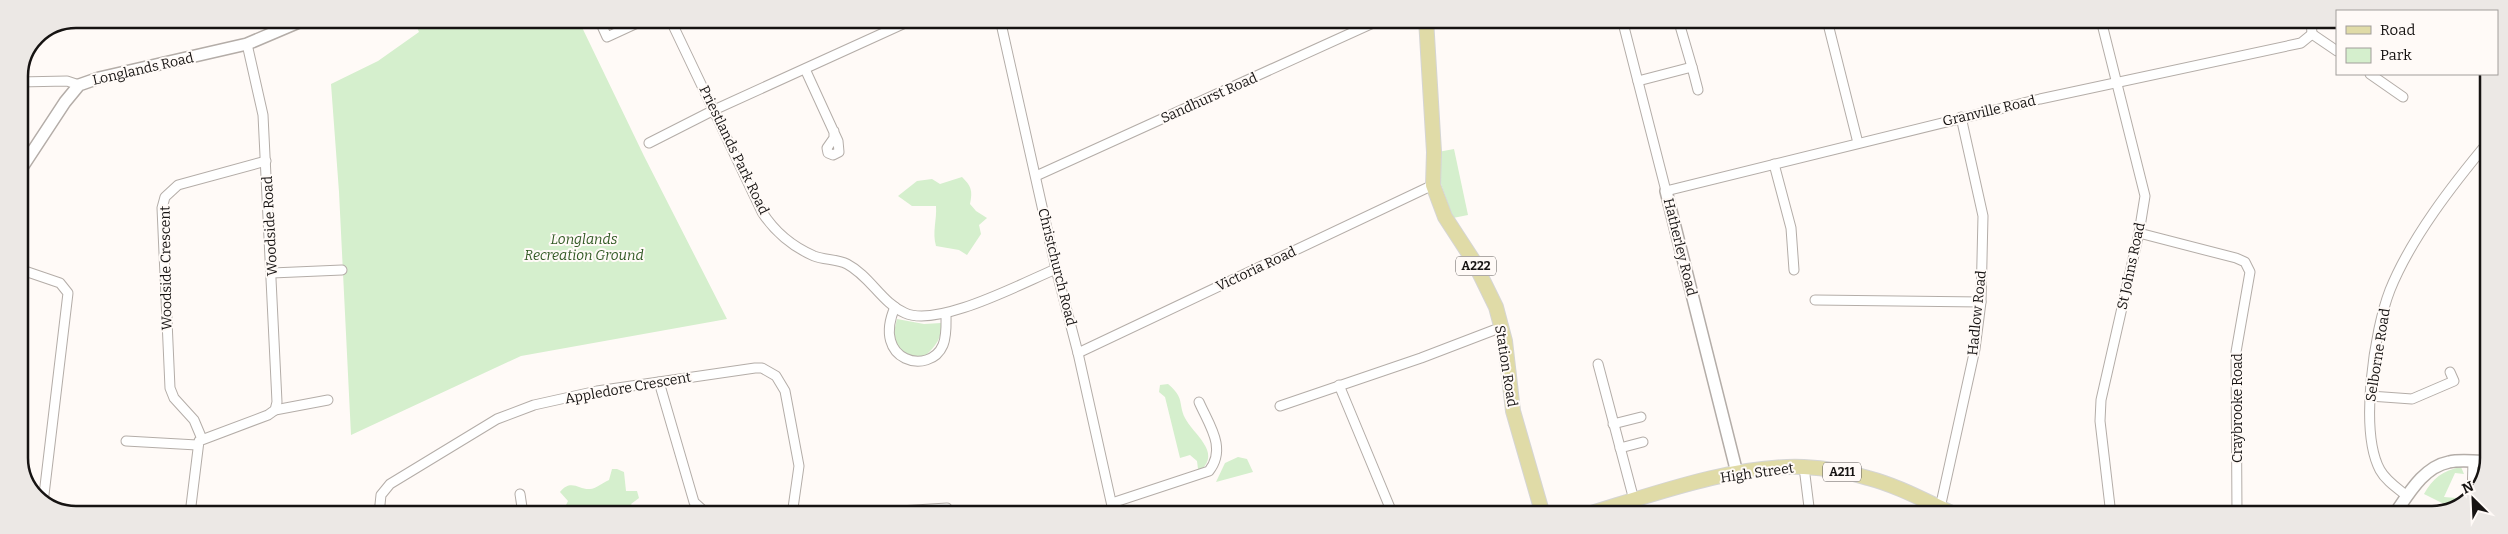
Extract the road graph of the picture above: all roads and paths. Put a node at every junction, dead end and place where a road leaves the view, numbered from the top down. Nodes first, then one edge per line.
1 (284, 28) edge
2 (603, 28) edge
3 (626, 28) edge
4 (674, 28) edge
5 (894, 28) edge
6 (1002, 28) edge
7 (1362, 28) edge
8 (1427, 28) edge
9 (1624, 28) edge
10 (1680, 28) edge
11 (1829, 28) edge
12 (2103, 28) edge
13 (2312, 28) edge
14 (2312, 34) junction
15 (246, 44) junction
16 (2336, 50) edge
17 (1692, 67) junction
18 (805, 69) junction
19 (2372, 75) edge
20 (1638, 81) junction
21 (2116, 81) junction
22 (28, 82) edge
23 (80, 85) junction
24 (1698, 90) dead end
25 (2404, 96) dead end
26 (714, 110) junction
27 (1960, 117) junction
28 (834, 131) dead end
29 (649, 143) dead end
30 (1858, 143) junction
31 (2480, 152) edge
32 (28, 158) edge
33 (266, 160) junction
34 (1774, 164) junction
35 (1036, 176) junction
36 (1433, 186) junction
37 (1666, 191) junction
38 (2139, 233) junction
39 (1056, 269) junction
40 (342, 270) dead end
41 (1794, 270) dead end
42 (28, 272) edge
43 (272, 273) junction
44 (1816, 300) dead end
45 (1981, 302) junction
46 (895, 307) junction
47 (946, 314) junction
48 (1502, 327) junction
49 (1078, 353) junction
50 (1598, 364) dead end
51 (2450, 372) dead end
52 (659, 382) junction
53 (1339, 385) junction
54 (2370, 396) junction
55 (328, 400) dead end
56 (1199, 402) dead end
57 (1280, 406) dead end
58 (275, 410) junction
59 (1641, 417) dead end
60 (1613, 424) junction
61 (126, 440) dead end
62 (199, 442) junction
63 (1643, 442) dead end
64 (1620, 448) junction
65 (2473, 462) junction
66 (2480, 462) edge
67 (1804, 467) junction
68 (1737, 473) junction
69 (2473, 474) edge
70 (520, 494) dead end
71 (44, 495) edge
72 (2407, 496) junction
73 (1634, 500) junction
74 (1112, 503) junction
75 (191, 506) edge
76 (380, 506) edge
77 (522, 506) edge
78 (699, 506) edge
79 (793, 506) edge
80 (1112, 506) edge
81 (1389, 506) edge
82 (1540, 506) edge
83 (1614, 506) edge
84 (1809, 506) edge
85 (1936, 506) edge
86 (1940, 506) edge
87 (2110, 506) edge
88 (2237, 506) edge
89 (2400, 506) edge

1 - 15 street, Longlands Road
2 - 3 street
4 - 26 street, Priestlands Park Road
5 - 18 street
6 - 35 street, Christchurch Road
7 - 35 street, Sandhurst Road
8 - 36 main road, Station Road / A222
9 - 20 street, Hatherley Road
10 - 17 street
11 - 30 street
12 - 21 street, St Johns Road
13 - 14 street
14 - 16 street
14 - 21 street, Granville Road
15 - 23 street, Longlands Road
15 - 33 street, Woodside Road
17 - 20 street
17 - 24 street
18 - 26 street
18 - 28 street
19 - 25 street
20 - 37 street, Hatherley Road
21 - 27 street, Granville Road
21 - 38 street, St Johns Road
22 - 23 street
23 - 32 street, Longlands Road
26 - 29 street
26 - 46 street, Priestlands Park Road
27 - 30 street, Granville Road
27 - 45 street, Hadlow Road
30 - 34 street, Granville Road
31 - 54 street, Selborne Road
33 - 43 street, Woodside Road
33 - 62 street, Woodside Crescent
34 - 37 street, Granville Road
34 - 41 street
35 - 39 street, Christchurch Road
36 - 48 main road, Station Road / A222
36 - 49 street, Victoria Road
37 - 68 street, Hatherley Road
38 - 87 street, St Johns Road
38 - 88 street, Craybrooke Road
39 - 47 street, Priestlands Park Road
39 - 49 street, Christchurch Road
40 - 43 street
42 - 71 street
43 - 58 street, Woodside Road
44 - 45 street
45 - 86 street, Hadlow Road
46 - 47 street, Priestlands Park Road
46 - 47 street
48 - 53 street
48 - 82 main road, Station Road / A222
49 - 74 street, Christchurch Road
50 - 60 street
51 - 54 street
52 - 76 street, Appledore Crescent
52 - 78 street
52 - 79 street, Appledore Crescent
53 - 57 street
53 - 81 street
54 - 72 street, Selborne Road
55 - 58 street
56 - 74 street
58 - 62 street
59 - 60 street
60 - 64 street
61 - 62 street
62 - 75 street
63 - 64 street
64 - 73 street
65 - 66 street
65 - 69 street
65 - 72 street
67 - 68 main road, High Street / A211
67 - 84 street
67 - 85 main road, High Street / A211
68 - 73 main road, High Street / A211
70 - 77 street
72 - 89 street
73 - 83 main road, High Street / A211
74 - 80 street, Christchurch Road

